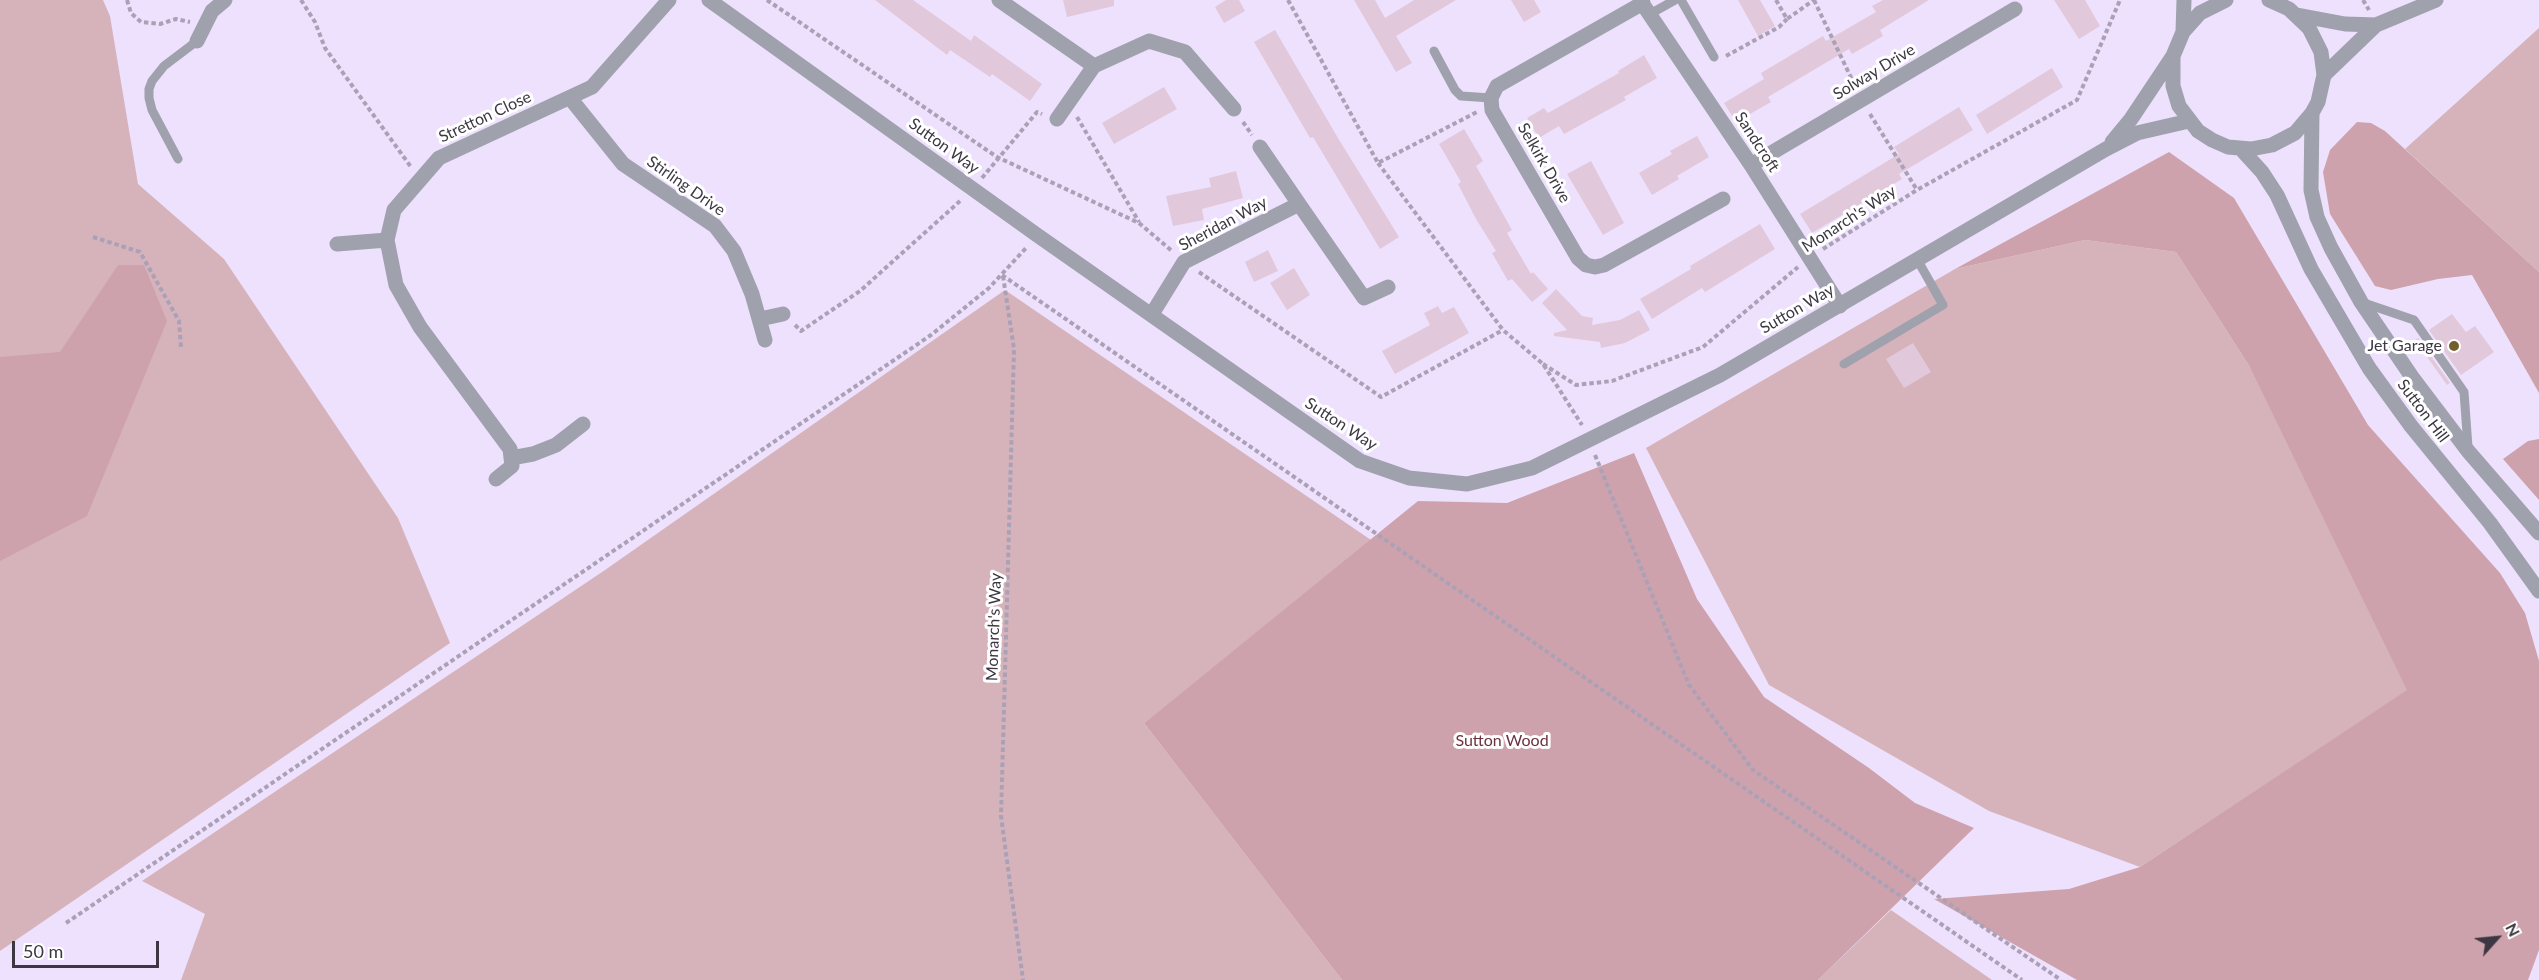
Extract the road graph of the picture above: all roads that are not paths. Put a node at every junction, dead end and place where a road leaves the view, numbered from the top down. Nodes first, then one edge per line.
1 (225, 0) edge
2 (669, 0) edge
3 (709, 0) edge
4 (999, 0) edge
5 (1675, 0) edge
6 (1681, 0) edge
7 (2184, 0) edge
8 (2226, 0) edge
9 (2269, 0) edge
10 (2436, 0) edge
11 (1644, 6) edge
12 (2015, 9) dead end
13 (2297, 15) junction
14 (2376, 25) junction
15 (2183, 32) junction
16 (197, 41) joint
17 (1434, 51) dead end
18 (2173, 56) junction
19 (1717, 58) road end
20 (1094, 66) junction
21 (2324, 75) junction
22 (570, 98) junction
23 (1491, 101) junction
24 (1234, 109) road end
25 (2312, 113) junction
26 (1057, 119) road end
27 (2189, 121) junction
28 (1260, 147) road end
29 (2106, 149) junction
30 (2241, 149) junction
31 (178, 159) dead end
32 (1751, 165) junction
33 (1723, 199) dead end
34 (1299, 204) junction
35 (387, 240) junction
36 (337, 244) dead end
37 (1918, 261) junction
38 (1388, 287) dead end
39 (2361, 302) junction
40 (1840, 306) junction
41 (783, 314) road end
42 (1152, 314) junction
43 (760, 319) junction
44 (765, 339) dead end
45 (1844, 364) dead end
46 (584, 424) dead end
47 (2468, 451) junction
48 (511, 458) junction
49 (496, 479) dead end
50 (2539, 533) edge
51 (2539, 591) edge

1 - 16 street
2 - 22 street, Stretton Close
3 - 42 street, Sutton Way
4 - 20 street
5 - 11 lane
6 - 19 lane
7 - 15 street
8 - 15 street
9 - 13 street
10 - 14 street
11 - 23 street
11 - 32 street, Sandcroft
12 - 32 street, Solway Drive
13 - 14 street
13 - 21 street
14 - 21 street
15 - 18 street
16 - 31 lane
17 - 23 lane
18 - 27 street
18 - 29 street, Sutton Way
20 - 24 street
20 - 26 street
21 - 25 street
22 - 35 street, Stretton Close
22 - 43 street, Stirling Drive
23 - 33 street, Selkirk Drive
25 - 30 street
25 - 39 street, Sutton Hill
27 - 29 street, Sutton Way
27 - 30 street
28 - 34 street
29 - 37 street, Sutton Way
30 - 51 street, Sutton Hill
32 - 40 street, Sandcroft
34 - 38 street
34 - 42 street, Sheridan Way
35 - 36 street
35 - 48 street, Stretton Close
37 - 40 street, Sutton Way
37 - 45 lane
39 - 47 street, Sutton Hill
39 - 47 lane
40 - 42 street, Sutton Way
41 - 43 street
43 - 44 street, Stirling Drive
46 - 48 street
47 - 50 street, Sutton Hill
48 - 49 street

